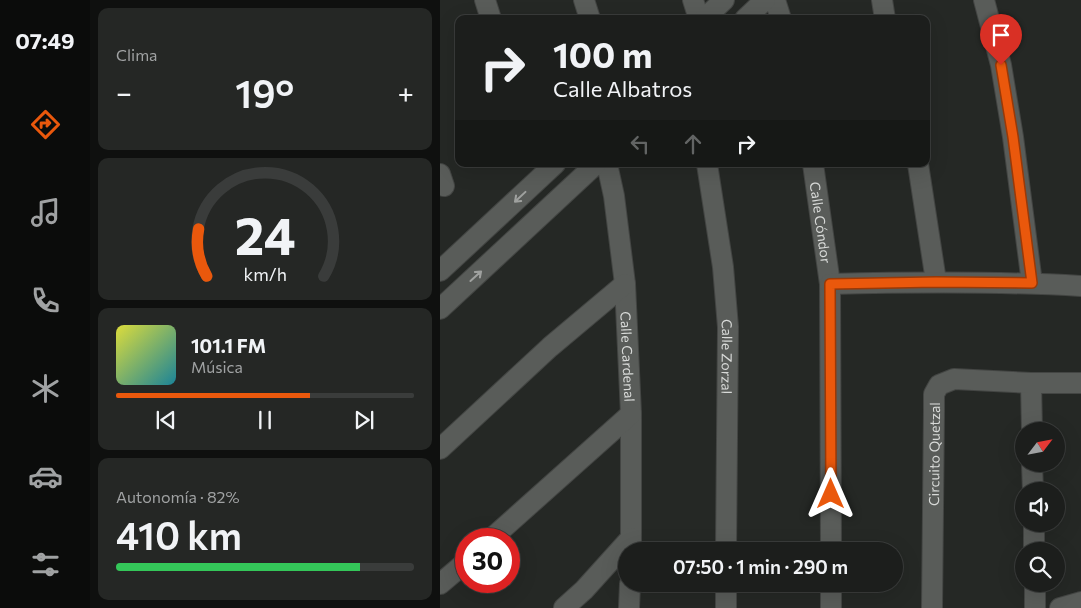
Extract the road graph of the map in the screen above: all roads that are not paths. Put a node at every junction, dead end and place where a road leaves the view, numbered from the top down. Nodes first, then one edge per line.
1 (485, 0) edge
2 (584, 0) edge
3 (692, 0) edge
4 (724, 0) edge
5 (765, 0) edge
6 (775, 0) edge
7 (882, 0) edge
8 (984, 0) edge
9 (490, 15) edge
10 (589, 15) edge
11 (698, 15) edge
12 (708, 15) edge
13 (749, 15) edge
14 (780, 15) edge
15 (884, 15) edge
16 (546, 167) edge
17 (593, 167) edge
18 (608, 167) edge
19 (708, 167) edge
20 (813, 167) edge
21 (918, 167) edge
22 (555, 203) junction
23 (440, 271) edge
24 (936, 282) junction
25 (1032, 283) junction
26 (625, 284) junction
27 (830, 284) junction
28 (1081, 286) edge
29 (440, 309) edge
30 (1031, 383) junction
31 (1081, 383) edge
32 (630, 414) junction
33 (1032, 422) edge
34 (440, 449) edge
35 (503, 528) edge
36 (631, 542) edge
37 (726, 542) edge
38 (831, 542) edge
39 (618, 557) edge
40 (455, 571) edge
41 (440, 584) edge
42 (630, 592) edge
43 (726, 592) edge
44 (831, 592) edge
45 (1035, 592) edge
46 (1081, 602) edge
47 (564, 608) edge
48 (629, 608) edge
49 (726, 608) edge
50 (831, 608) edge
51 (932, 608) edge
52 (1035, 608) edge
53 (1060, 608) edge

1 - 9 street
2 - 10 street
3 - 11 street
4 - 12 street
5 - 13 street
6 - 14 street
7 - 15 street
8 - 25 street
16 - 22 street
16 -> 23 street
17 - 22 street
18 - 26 street, Calle Cardenal
19 - 37 street, Calle Zorzal
20 - 27 street, Calle Cóndor
21 - 24 street
29 -> 22 street
24 - 25 street
24 - 27 street
25 - 28 street
26 - 32 street, Calle Cardenal
26 - 34 street
27 - 38 street, Calle Cóndor
30 - 31 street, Circuito Quetzal
30 - 33 street
30 - 51 street, Circuito Quetzal
32 - 35 street
32 - 36 street, Calle Cardenal
39 - 47 street
40 - 41 street
42 - 48 street
43 - 49 street
44 - 50 street
45 - 52 street
46 - 53 street

